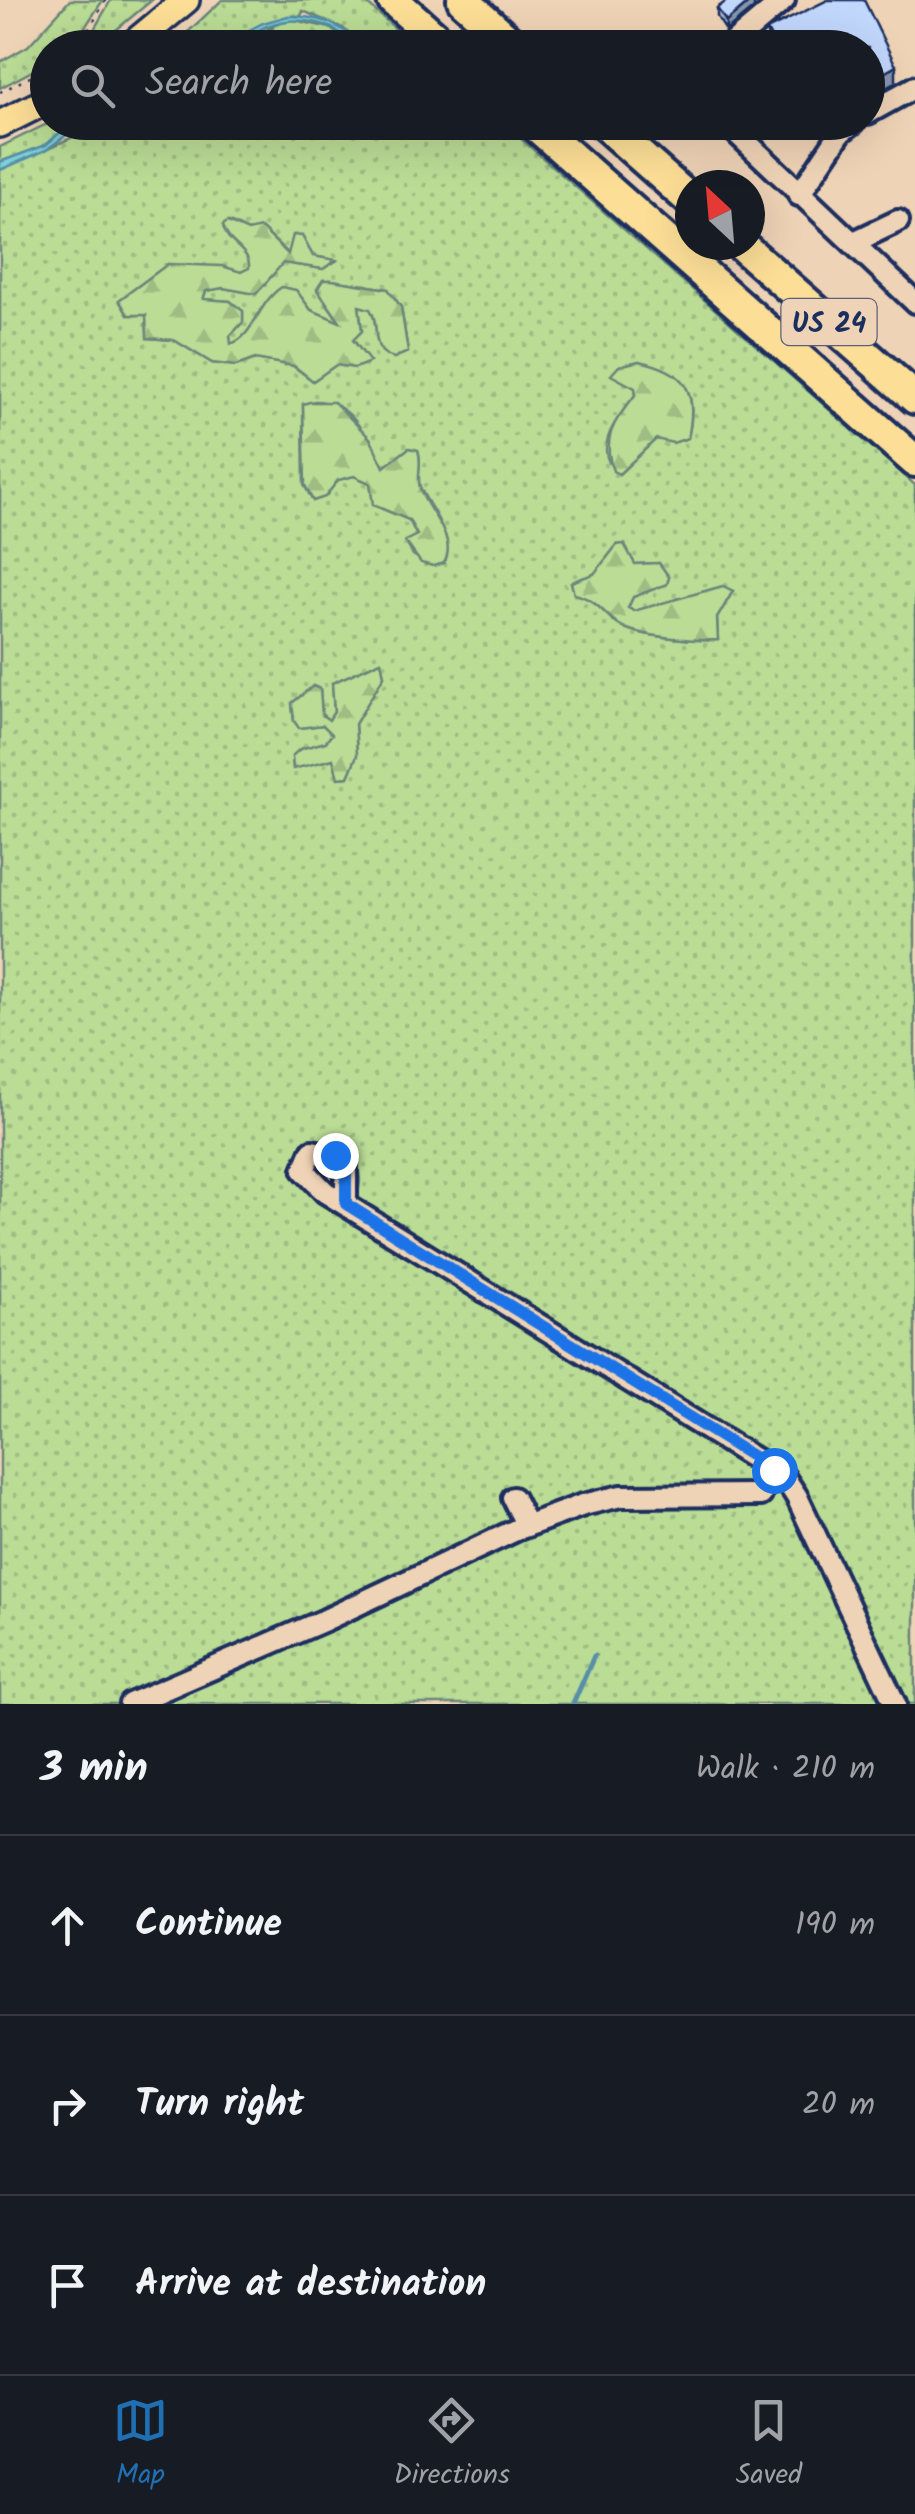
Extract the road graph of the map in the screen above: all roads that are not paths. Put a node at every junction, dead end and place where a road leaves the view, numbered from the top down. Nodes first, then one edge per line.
1 (186, 0) edge
2 (393, 0) edge
3 (463, 0) edge
4 (777, 4) edge
5 (150, 30) edge
6 (427, 30) edge
7 (497, 30) edge
8 (747, 30) edge
9 (915, 87) edge
10 (885, 104) edge
11 (30, 109) edge
12 (0, 124) edge
13 (553, 140) edge
14 (622, 140) edge
15 (743, 140) edge
16 (836, 140) edge
17 (675, 187) edge
18 (800, 195) junction
19 (898, 220) dead end
20 (854, 242) junction
21 (759, 260) edge
22 (915, 302) edge
23 (915, 398) edge
24 (911, 450) edge
25 (346, 1204) dead end
26 (761, 1495) dead end
27 (513, 1498) dead end
28 (527, 1526) junction
29 (130, 1704) edge
30 (895, 1704) edge

1 - 5 main road
2 - 6 highway
3 - 7 highway
4 - 8 lane
9 - 10 lane
11 - 12 main road
13 - 24 highway, US 24
14 - 17 highway
15 - 18 lane
16 - 18 lane
18 - 20 lane
19 - 20 lane
20 - 22 lane
21 - 23 highway, US 24
25 - 30 lane
26 - 28 lane
27 - 28 lane
28 - 29 lane

